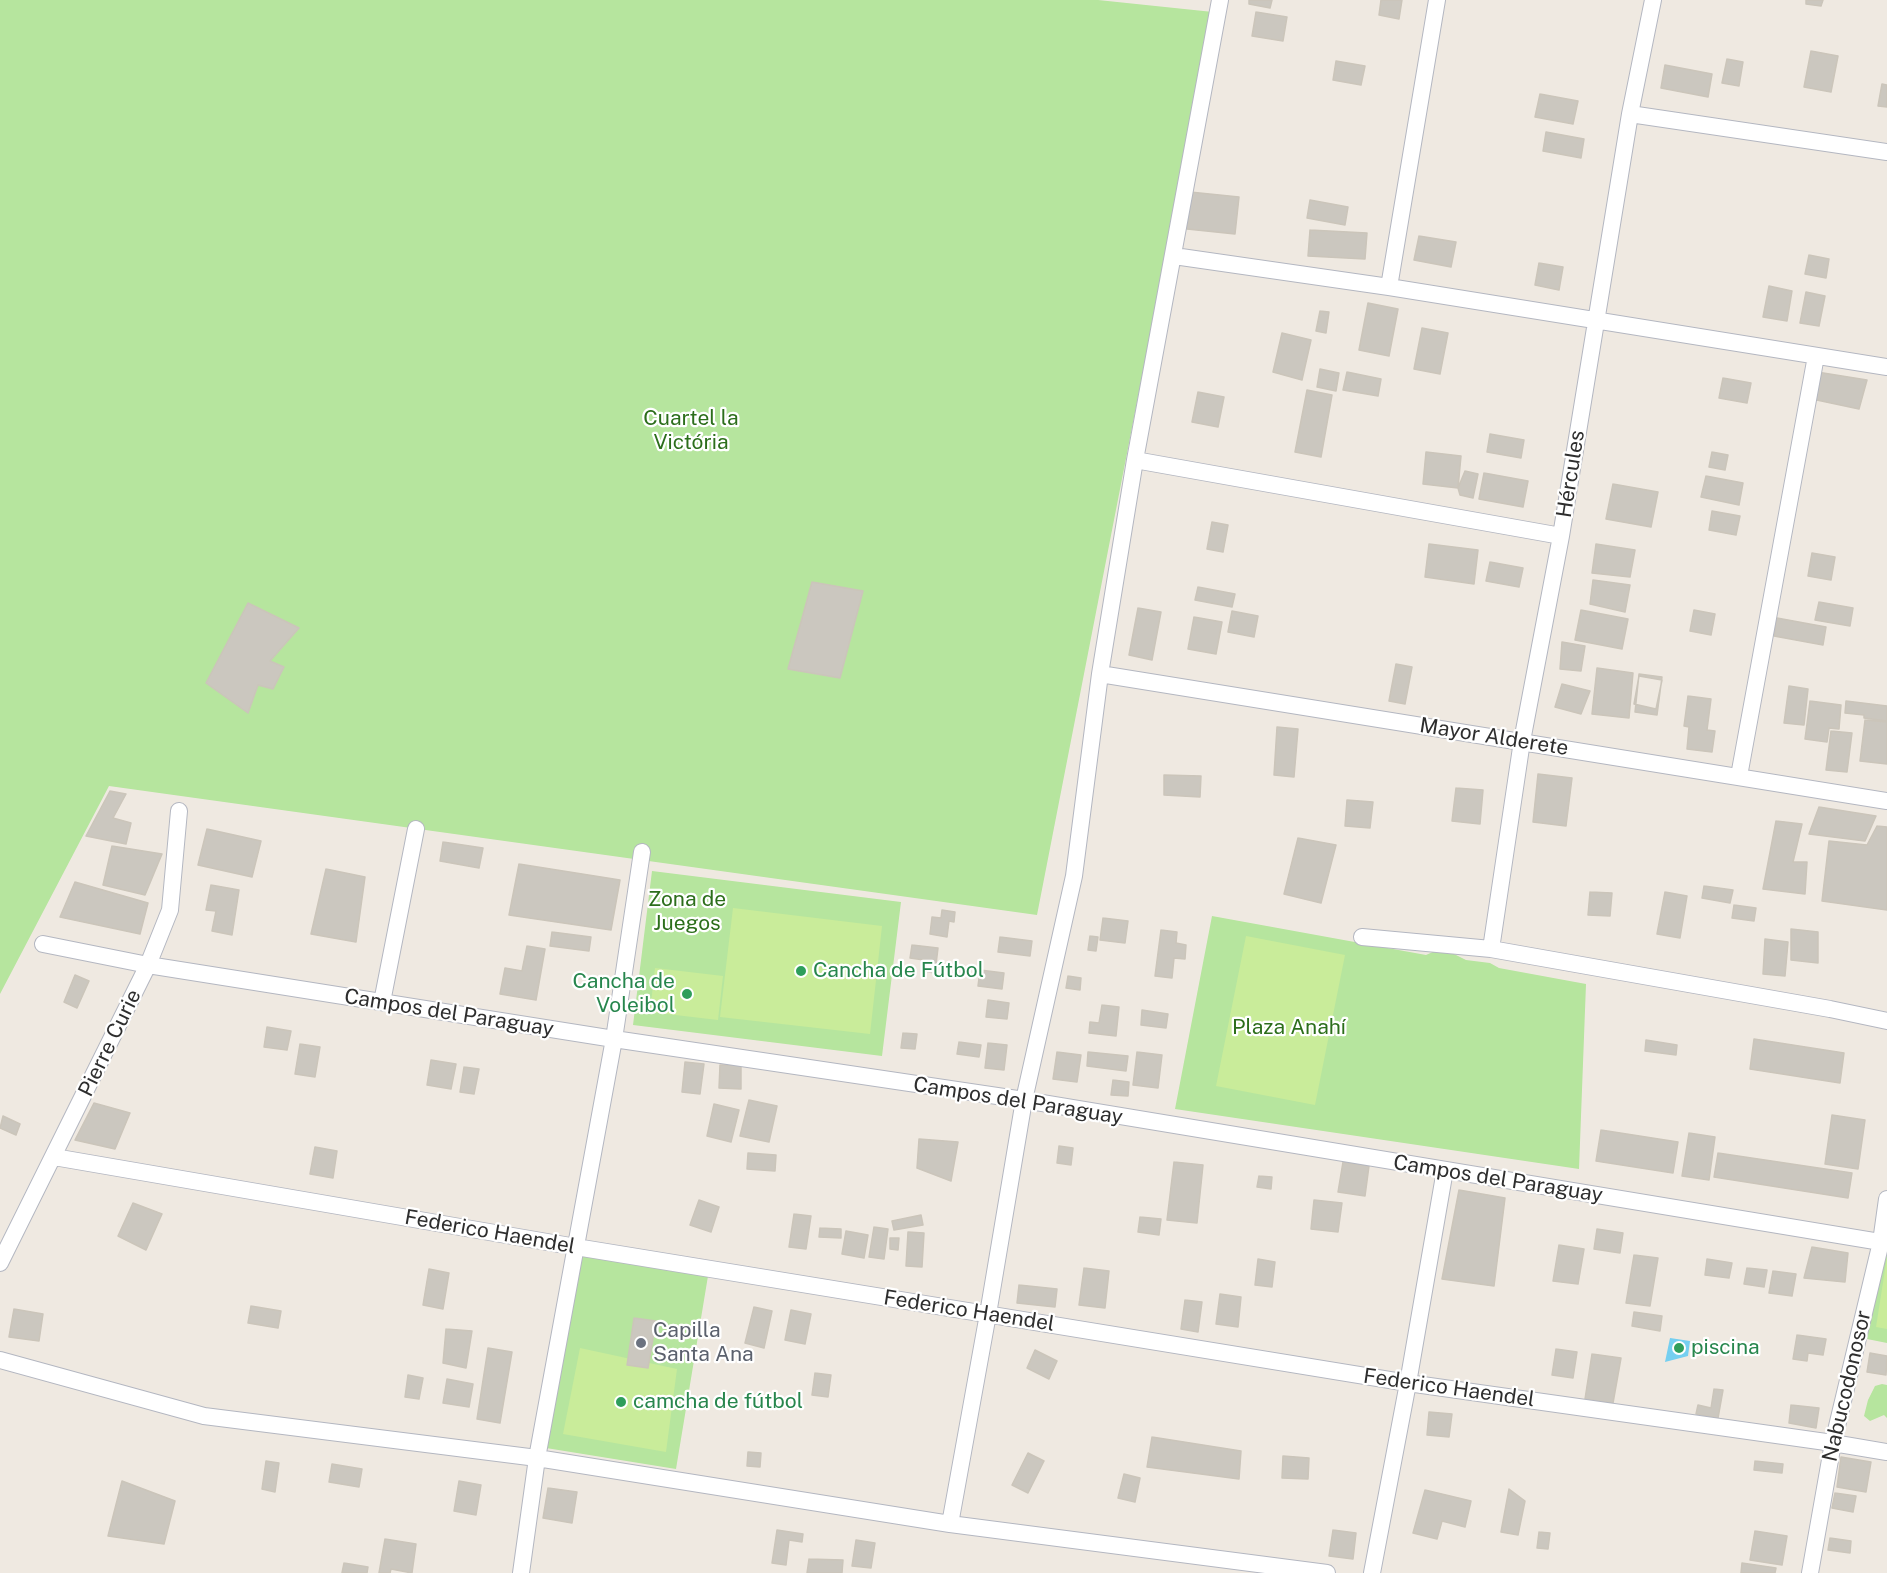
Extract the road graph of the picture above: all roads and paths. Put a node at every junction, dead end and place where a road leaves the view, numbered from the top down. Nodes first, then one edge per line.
1 (1220, 0) edge
2 (1437, 0) edge
3 (1653, 0) edge
4 (1630, 114) junction
5 (1887, 152) edge
6 (1174, 256) junction
7 (1389, 287) junction
8 (1595, 321) junction
9 (1816, 356) junction
10 (1887, 368) edge
11 (1135, 459) junction
12 (1561, 536) junction
13 (1100, 674) junction
14 (1522, 741) junction
15 (1739, 776) junction
16 (1887, 801) edge
17 (179, 812) dead end
18 (416, 829) dead end
19 (642, 852) dead end
20 (1362, 937) dead end
21 (42, 944) dead end
22 (1491, 949) junction
23 (148, 965) junction
24 (382, 1002) junction
25 (1887, 1021) edge
26 (614, 1039) junction
27 (1024, 1101) junction
28 (54, 1157) junction
29 (1445, 1170) junction
30 (1887, 1199) edge
31 (1884, 1242) edge
32 (576, 1247) junction
33 (0, 1263) edge
34 (988, 1314) junction
35 (0, 1360) edge
36 (1408, 1383) junction
37 (1833, 1443) junction
38 (1887, 1452) edge
39 (537, 1458) junction
40 (950, 1524) junction
41 (521, 1573) edge
42 (1327, 1573) edge
43 (1372, 1573) edge
44 (1809, 1573) edge

1 - 6 street
2 - 7 street
3 - 4 street, Hércules
4 - 5 street
4 - 8 street, Hércules
6 - 7 street
6 - 11 street
7 - 8 street
8 - 9 street
8 - 12 street, Hércules
9 - 10 street
9 - 15 street
11 - 12 street
11 - 13 street
12 - 14 street, Hércules
13 - 14 street, Mayor Alderete
13 - 27 street
14 - 15 street, Mayor Alderete
14 - 22 street, Hércules
15 - 16 street, Mayor Alderete
17 - 23 street, Pierre Curie
18 - 24 street
19 - 26 street
20 - 22 street
21 - 23 street, Campos del Paraguay
22 - 25 street
23 - 24 street, Campos del Paraguay
23 - 28 street, Pierre Curie
24 - 26 street, Campos del Paraguay
26 - 27 street, Campos del Paraguay
26 - 32 street
27 - 29 street, Campos del Paraguay
27 - 34 street
28 - 32 street, Federico Haendel
28 - 33 street, Pierre Curie
29 - 31 street, Campos del Paraguay
29 - 36 street
30 - 31 street, Nabucodonosor
31 - 37 street, Nabucodonosor
32 - 34 street, Federico Haendel
32 - 39 street
34 - 36 street, Federico Haendel
34 - 40 street
35 - 39 street
36 - 37 street, Federico Haendel
36 - 43 street
37 - 38 street, Federico Haendel
37 - 44 street, Nabucodonosor
39 - 40 street
39 - 41 street
40 - 42 street

